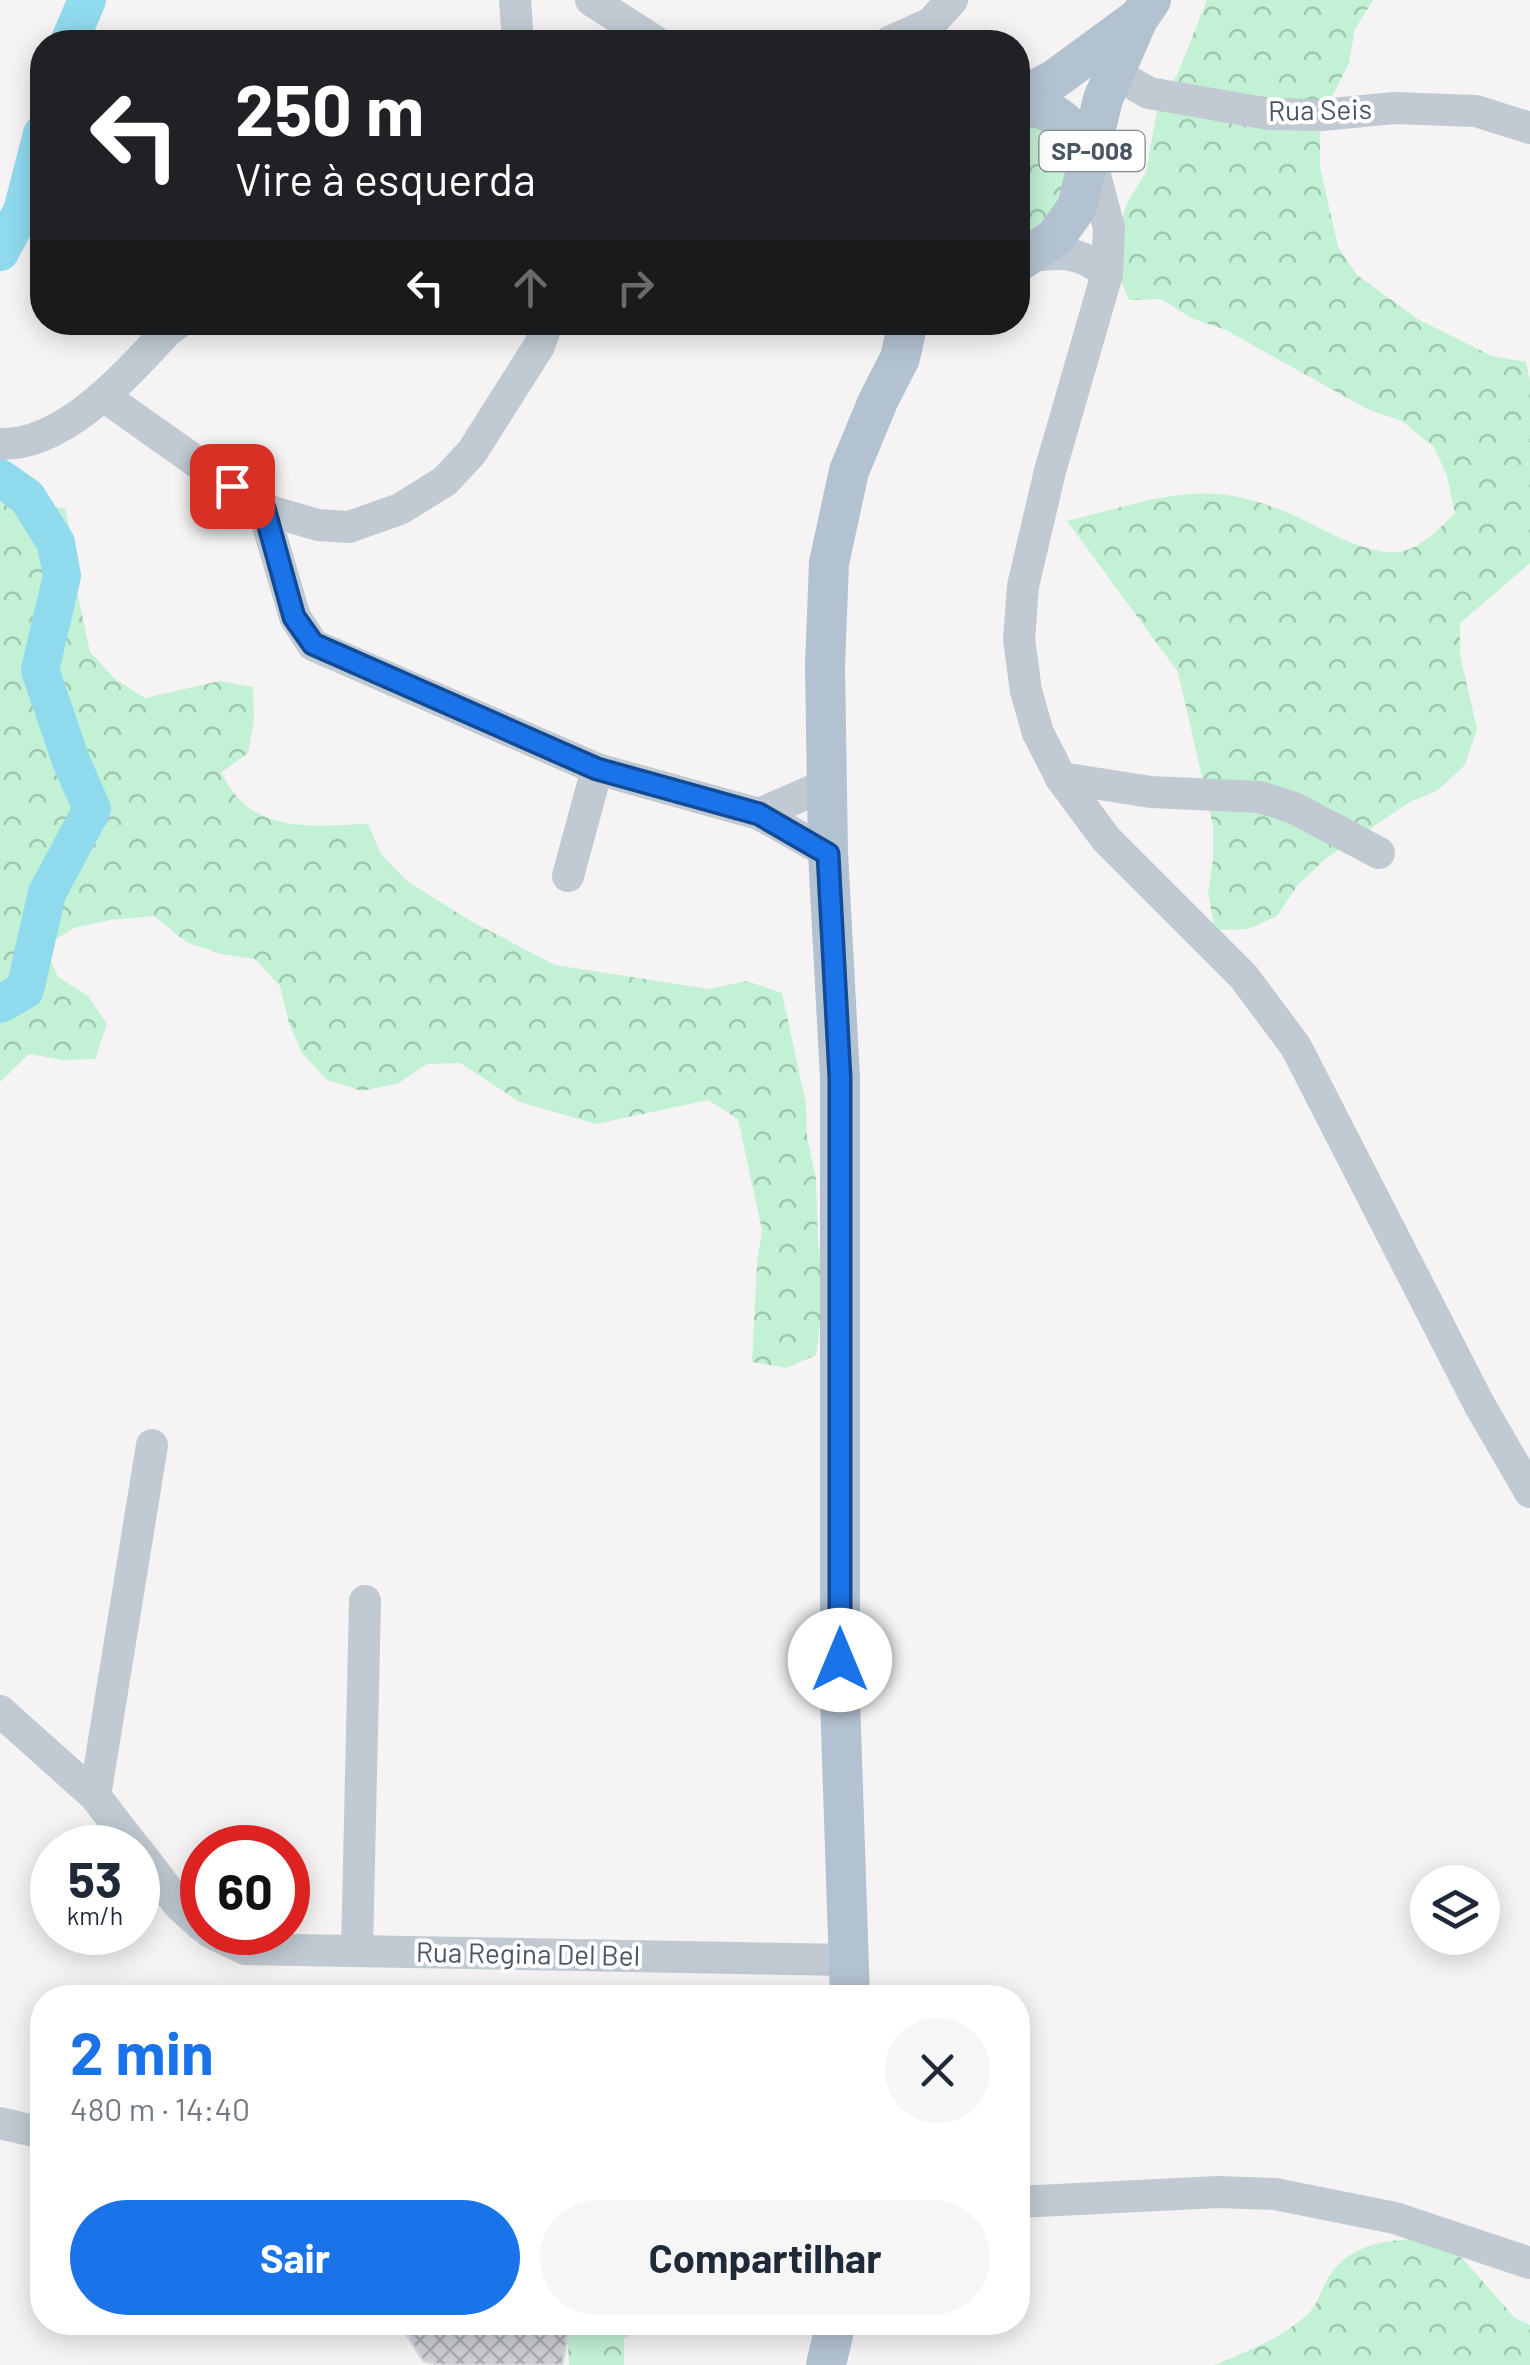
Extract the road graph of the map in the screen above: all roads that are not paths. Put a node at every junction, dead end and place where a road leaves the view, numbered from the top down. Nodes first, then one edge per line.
1 (515, 0) edge
2 (591, 0) edge
3 (952, 0) edge
4 (1144, 9) edge
5 (517, 30) edge
6 (637, 30) edge
7 (916, 30) edge
8 (1114, 73) junction
9 (1030, 95) edge
10 (1030, 106) edge
11 (1530, 128) edge
12 (1090, 156) junction
13 (1030, 253) edge
14 (1030, 257) edge
15 (1107, 274) junction
16 (163, 335) edge
17 (543, 335) edge
18 (904, 340) edge
19 (105, 397) junction
20 (10, 444) edge
21 (264, 508) junction
22 (597, 769) junction
23 (1060, 778) junction
24 (826, 785) junction
25 (759, 814) junction
26 (1380, 853) dead end
27 (828, 854) junction
28 (568, 876) dead end
29 (152, 1445) dead end
30 (1530, 1492) edge
31 (365, 1601) dead end
32 (0, 1711) edge
33 (96, 1796) junction
34 (118, 1825) edge
35 (160, 1880) edge
36 (180, 1906) edge
37 (310, 1950) edge
38 (357, 1950) junction
39 (850, 1979) edge
40 (0, 2124) edge
41 (30, 2130) edge
42 (1030, 2201) edge
43 (1530, 2263) edge
44 (833, 2335) edge
45 (826, 2365) edge

1 - 5 street
2 - 6 street
3 - 7 street
4 - 8 main road, SP-008
4 - 9 main road, SP-008
8 - 11 street, Rua Seis
8 - 12 main road, SP-008
10 - 12 main road
12 - 13 main road, SP-008
12 - 15 street
14 - 15 street
15 - 23 street
16 - 19 street
17 - 21 street
18 - 24 main road
19 - 20 street
19 - 21 street
21 - 22 street
22 - 25 street
22 - 28 street
23 - 26 street
23 - 30 street
24 - 25 street
24 - 27 main road
25 - 27 street
27 - 39 main road
29 - 33 street
31 - 38 street
32 - 33 street
33 - 34 street
35 - 36 street
37 - 38 street, Rua Regina Del Bel
38 - 39 street, Rua Regina Del Bel
40 - 41 street
42 - 43 street
44 - 45 main road

